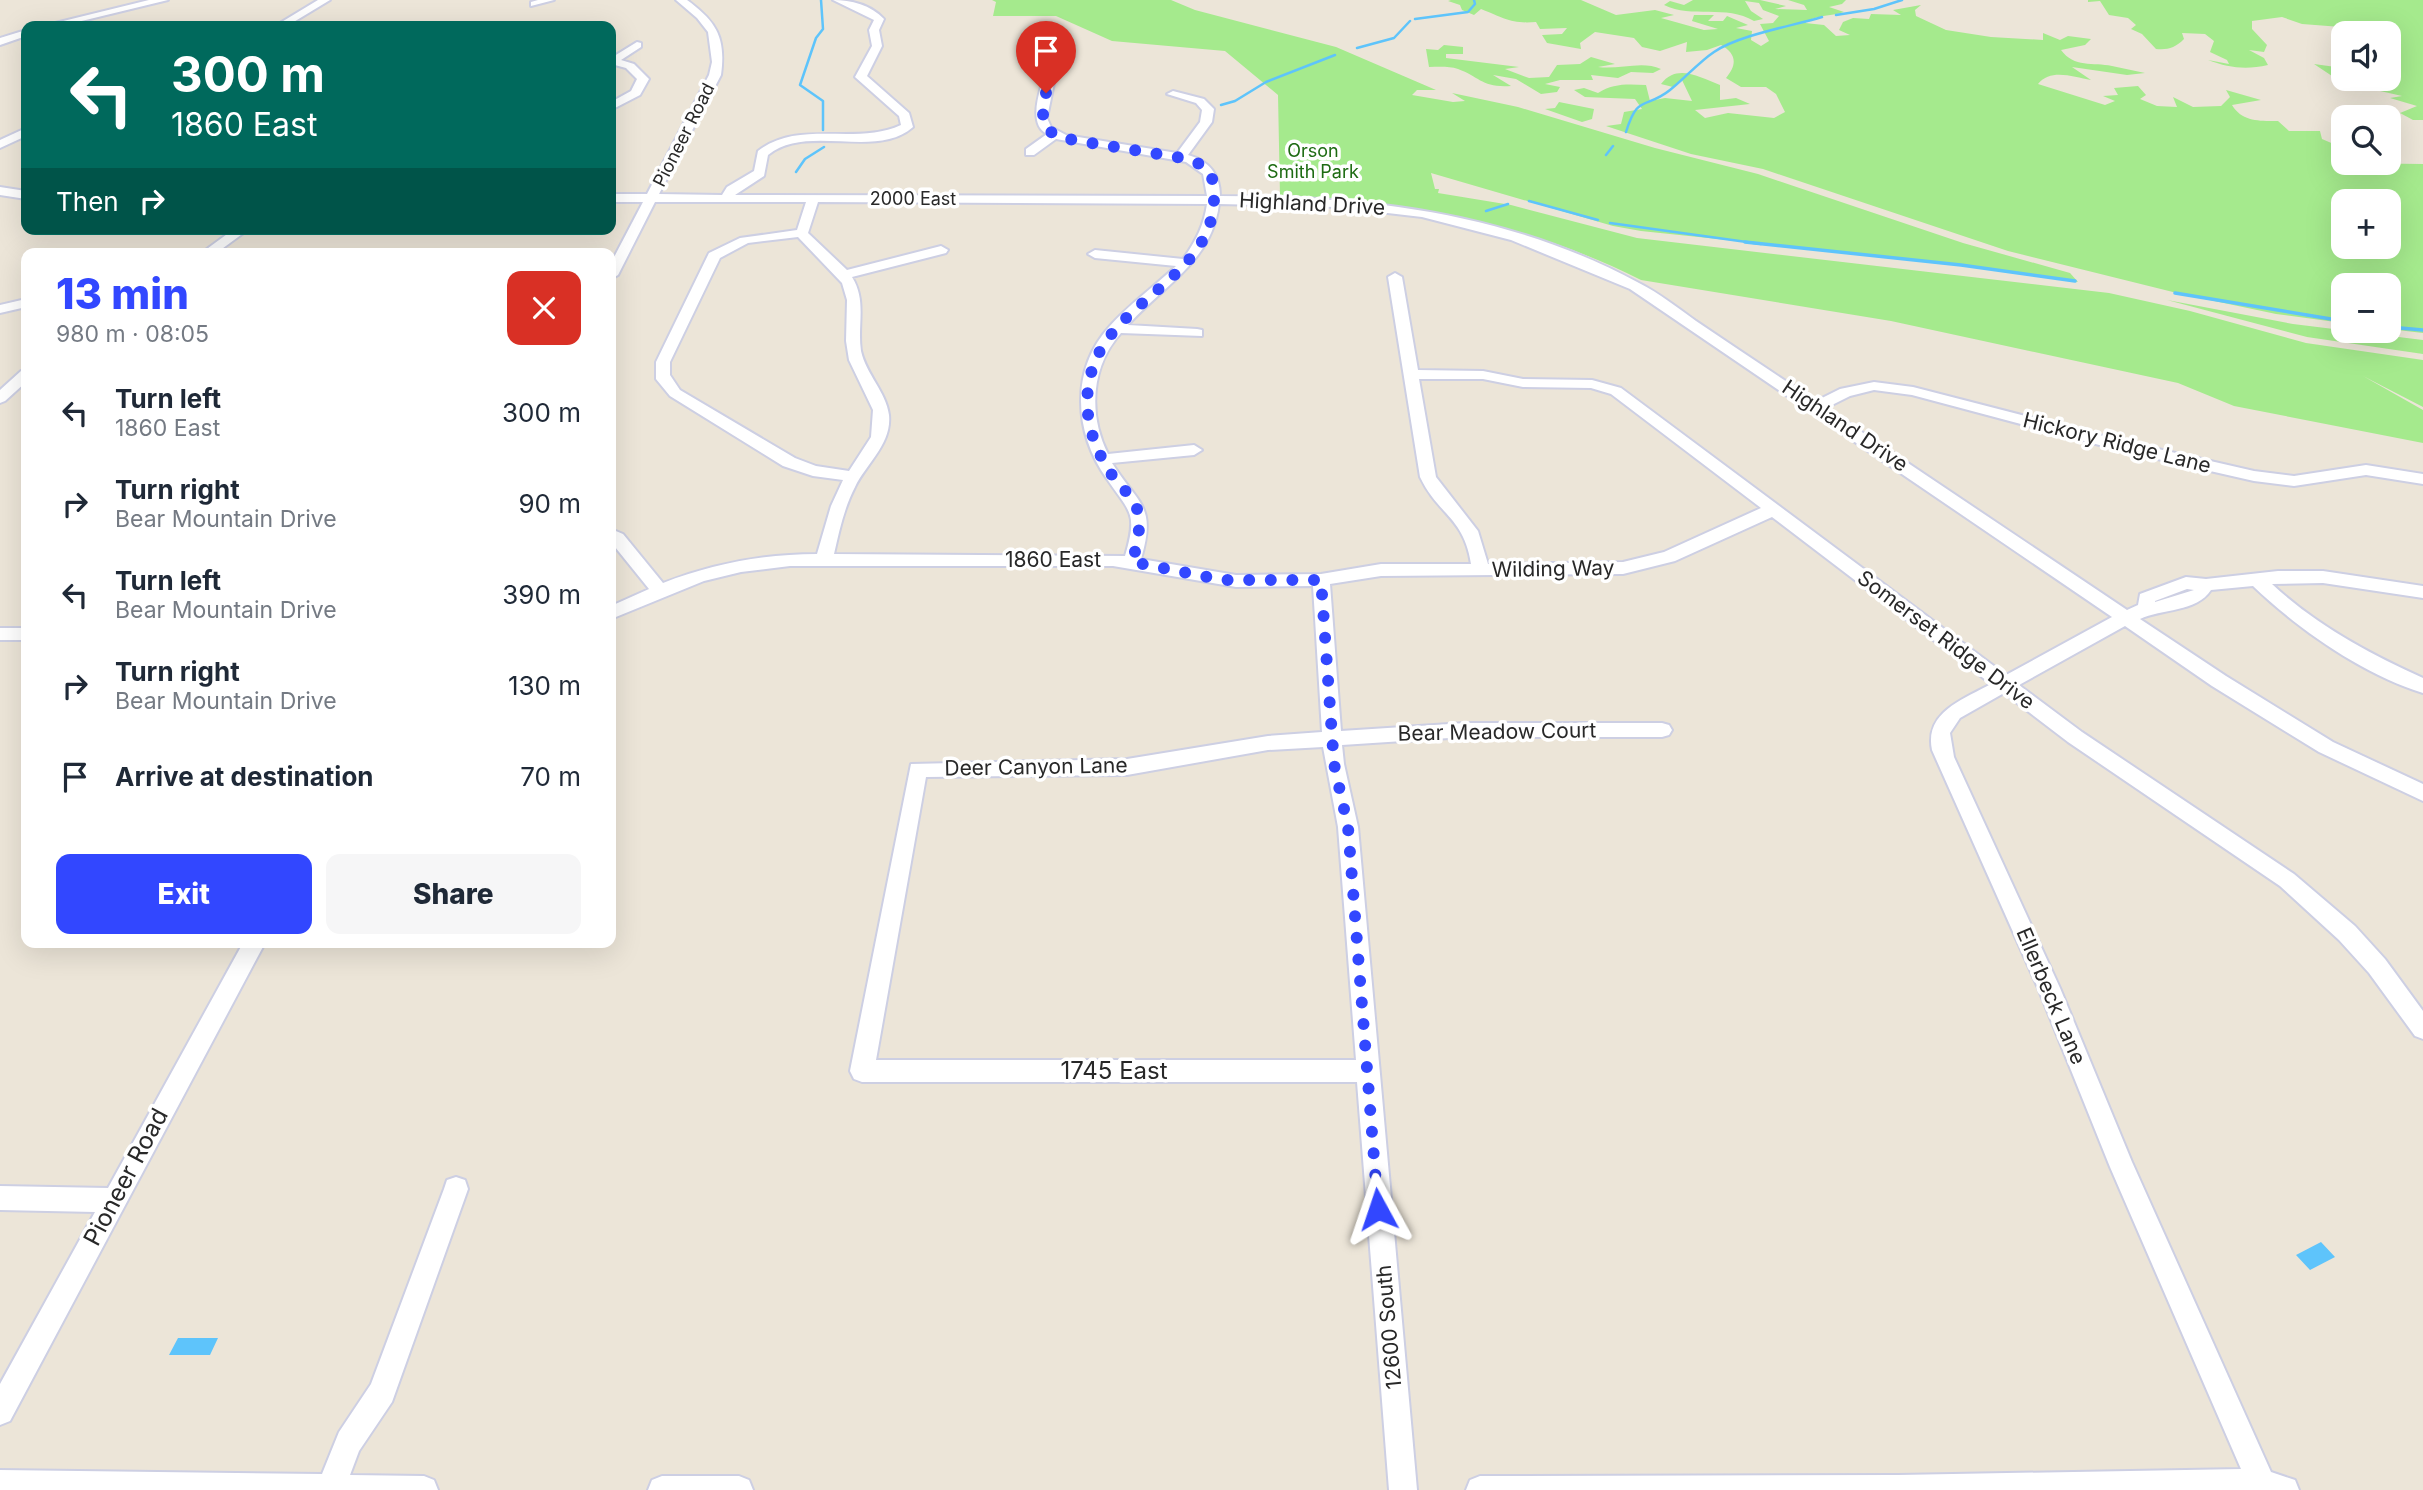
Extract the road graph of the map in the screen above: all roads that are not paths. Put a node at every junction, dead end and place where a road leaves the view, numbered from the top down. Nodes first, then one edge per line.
1 (163, 0) edge
2 (325, 0) edge
3 (549, 0) edge
4 (681, 0) edge
5 (838, 0) edge
6 (130, 3) edge
7 (535, 4) dead end
8 (66, 21) edge
9 (289, 21) edge
10 (21, 35) edge
11 (1, 41) edge
12 (637, 45) dead end
13 (616, 58) edge
14 (616, 62) edge
15 (1053, 63) dead end
16 (1173, 94) dead end
17 (616, 105) edge
18 (21, 134) edge
19 (1054, 135) junction
20 (0, 144) edge
21 (1030, 152) dead end
22 (1181, 157) junction
23 (0, 191) edge
24 (21, 194) edge
25 (616, 198) edge
26 (652, 198) junction
27 (727, 198) junction
28 (813, 199) junction
29 (1214, 200) junction
30 (802, 233) junction
31 (234, 235) edge
32 (215, 248) edge
33 (941, 250) dead end
34 (1095, 254) dead end
35 (1187, 263) junction
36 (616, 264) edge
37 (844, 275) junction
38 (1395, 276) dead end
39 (21, 304) edge
40 (0, 309) edge
41 (1115, 328) junction
42 (1196, 333) dead end
43 (1411, 374) junction
44 (21, 379) edge
45 (0, 398) edge
46 (1817, 407) junction
47 (1194, 450) dead end
48 (1102, 459) junction
49 (852, 476) junction
50 (2423, 479) edge
51 (1774, 509) junction
52 (616, 537) edge
53 (824, 560) junction
54 (1132, 562) junction
55 (1480, 570) junction
56 (2256, 579) junction
57 (1321, 580) junction
58 (659, 590) junction
59 (2423, 592) edge
60 (616, 611) edge
61 (2127, 617) junction
62 (0, 634) edge
63 (21, 634) edge
64 (2004, 684) junction
65 (2423, 686) edge
66 (1662, 730) dead end
67 (1333, 739) junction
68 (2423, 793) edge
69 (251, 948) edge
70 (2423, 1030) edge
71 (862, 1071) joint
72 (1367, 1071) junction
73 (456, 1189) dead end
74 (0, 1198) edge
75 (113, 1201) junction
76 (0, 1411) edge
77 (0, 1484) edge
78 (2273, 1487) edge
79 (330, 1489) edge
80 (424, 1490) edge
81 (662, 1490) edge
82 (739, 1490) edge
83 (1403, 1490) edge
84 (1480, 1490) edge
85 (1898, 1490) edge

1 - 6 street
2 - 9 street
3 - 7 street
4 - 26 street, Pioneer Road
5 - 27 street
6 - 8 street
10 - 11 street
12 - 13 street
14 - 17 street
15 - 19 street
16 - 22 street
18 - 20 street
19 - 21 street
19 - 22 street
22 - 29 street
23 - 24 street
25 - 26 street, 2000 East
26 - 27 street, 2000 East
26 - 36 street, Pioneer Road
27 - 28 street, 2000 East
28 - 29 street, 2000 East
28 - 30 street
29 - 35 street
29 - 46 street, Highland Drive
30 - 37 street
30 - 49 street
31 - 32 street
33 - 37 street
34 - 35 street
35 - 41 street
37 - 49 street
38 - 43 street
39 - 40 street
41 - 42 street
41 - 48 street
43 - 51 street, Somerset Ridge Drive
43 - 55 street
44 - 45 street
46 - 50 street, Hickory Ridge Lane
46 - 61 street, Highland Drive
47 - 48 street
48 - 54 street
49 - 53 street
51 - 55 street, Wilding Way
51 - 64 street, Somerset Ridge Drive
52 - 58 street
53 - 54 street, 1860 East
53 - 58 street, 1860 East
54 - 57 street, 1860 East
55 - 57 street, Wilding Way
56 - 59 street, Ellerbeck Lane
56 - 61 street, Ellerbeck Lane
56 - 65 street
57 - 67 street, 12600 South
58 - 60 street, 1860 East
61 - 64 street, Ellerbeck Lane
61 - 68 street, Highland Drive
62 - 63 street
64 - 70 street, Somerset Ridge Drive
64 - 78 street, Ellerbeck Lane
66 - 67 street, Bear Meadow Court
67 - 71 street, Deer Canyon Lane
67 - 72 street, 12600 South
69 - 75 street, Pioneer Road
71 - 72 street, 1745 East
72 - 83 street, 12600 South
73 - 79 street
74 - 75 street
75 - 76 street, Pioneer Road
77 - 79 street
78 - 85 street
79 - 80 street
81 - 82 street
84 - 85 street

